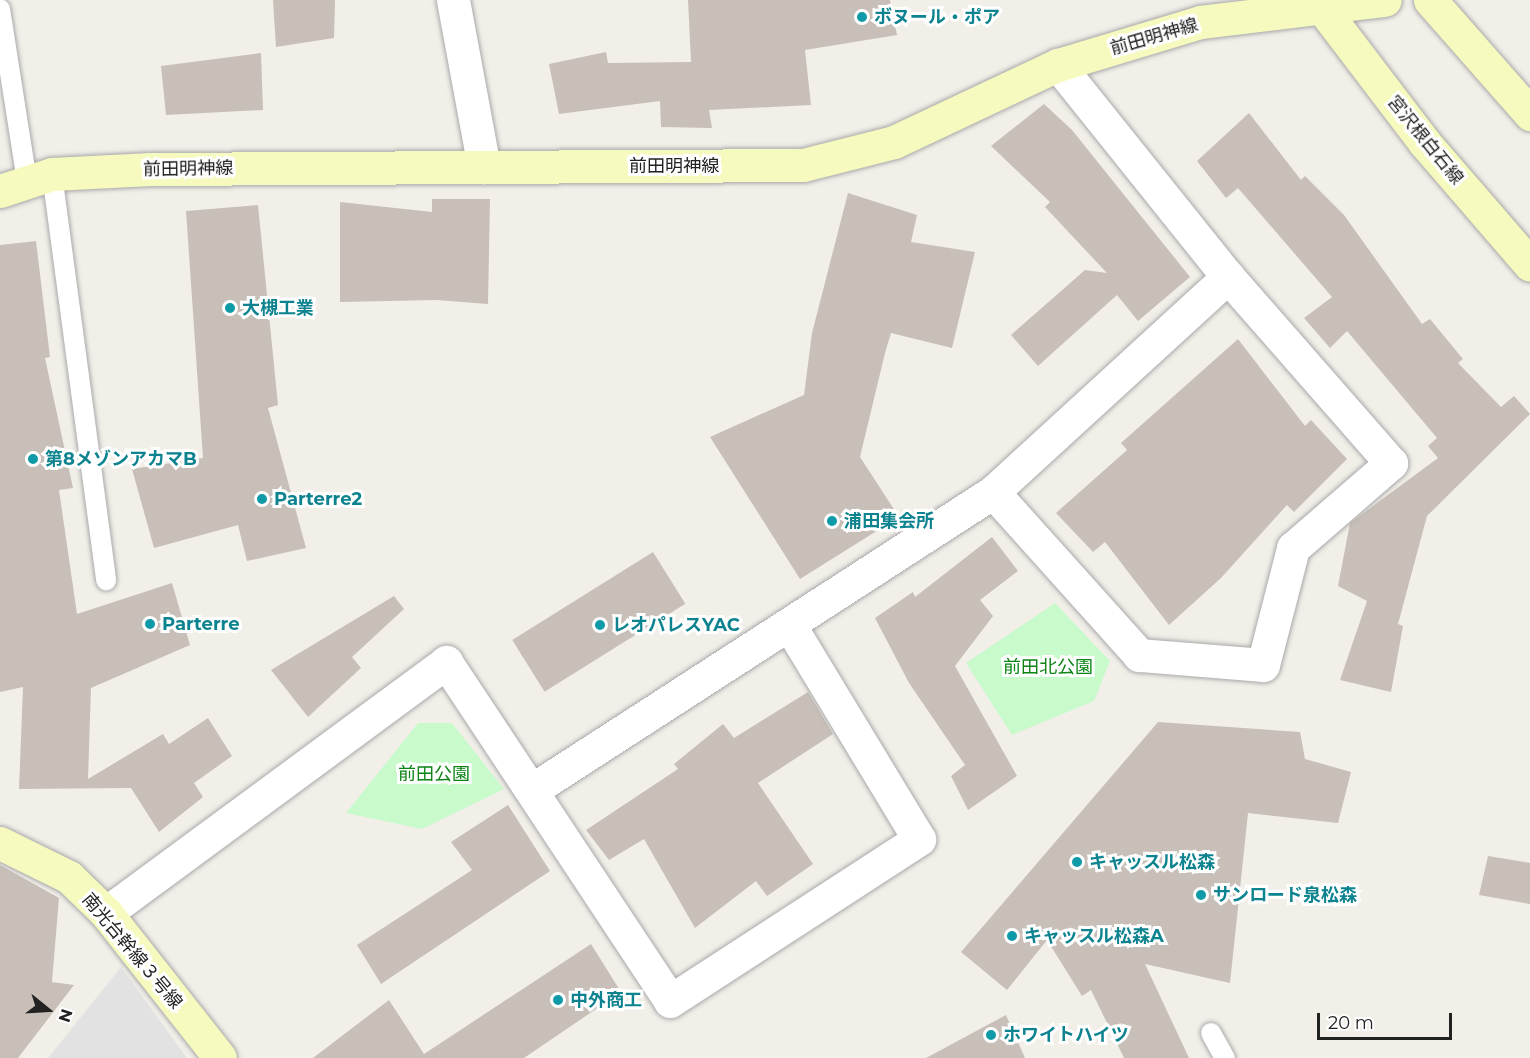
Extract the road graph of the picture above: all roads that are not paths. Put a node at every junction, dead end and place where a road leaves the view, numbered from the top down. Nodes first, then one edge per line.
1 (453, 0) edge
2 (1385, 0) edge
3 (1430, 0) edge
4 (1324, 3) edge
5 (0, 9) edge
6 (1058, 65) junction
7 (1530, 114) edge
8 (484, 167) junction
9 (26, 182) edge
10 (1530, 266) edge
11 (1228, 277) junction
12 (993, 492) junction
13 (106, 580) dead end
14 (790, 626) junction
15 (532, 790) junction
16 (0, 843) edge
17 (106, 913) junction
18 (1211, 1033) dead end
19 (220, 1058) edge
20 (1225, 1058) edge

1 - 8 street
2 - 4 street, 前田明神線
3 - 7 street
4 - 6 street, 前田明神線
4 - 10 street, 宮沢根白石線
5 - 9 lane
6 - 8 street, 前田明神線
6 - 11 street
8 - 9 street, 前田明神線
9 - 13 lane
11 - 12 street
11 - 12 street
12 - 14 street
14 - 15 street
14 - 15 street
15 - 17 street
16 - 17 street, 南光台幹線３号線
17 - 19 street, 南光台幹線３号線
18 - 20 lane

